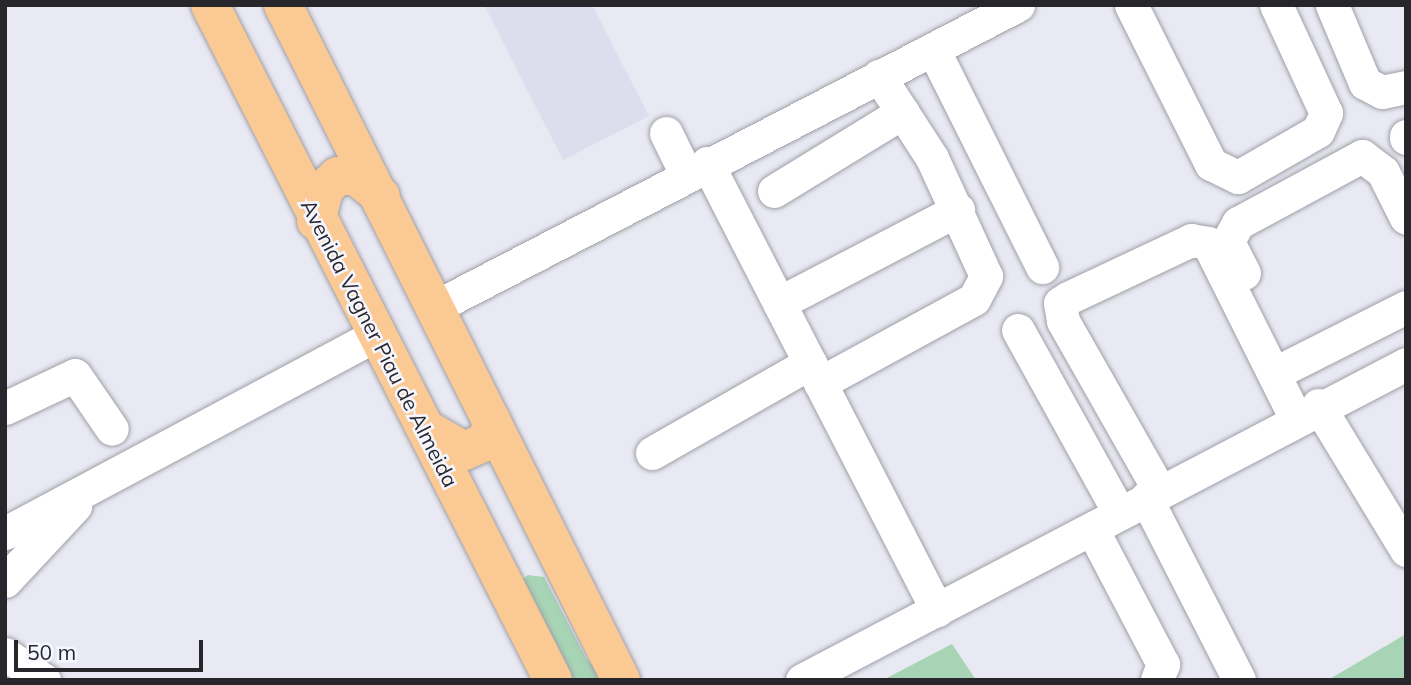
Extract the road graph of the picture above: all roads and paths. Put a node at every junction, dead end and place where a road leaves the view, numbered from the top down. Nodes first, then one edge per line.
1 (210, 5) edge
2 (283, 5) edge
3 (1018, 5) edge
4 (1131, 5) edge
5 (1276, 5) edge
6 (1332, 5) edge
7 (933, 48) junction
8 (878, 76) junction
9 (1406, 87) edge
10 (903, 112) junction
11 (666, 133) dead end
12 (696, 169) junction
13 (774, 191) dead end
14 (381, 196) junction
15 (958, 210) junction
16 (1406, 218) edge
17 (316, 220) junction
18 (1042, 267) dead end
19 (779, 303) junction
20 (1406, 307) edge
21 (433, 308) junction
22 (1018, 330) dead end
23 (376, 335) junction
24 (1406, 364) edge
25 (1289, 366) junction
26 (815, 373) junction
27 (5, 408) edge
28 (1308, 411) junction
29 (492, 422) junction
30 (112, 429) dead end
31 (428, 430) junction
32 (652, 453) dead end
33 (87, 492) junction
34 (1129, 507) junction
35 (5, 533) edge
36 (1406, 550) edge
37 (565, 575) junction
38 (5, 581) edge
39 (510, 603) junction
40 (937, 610) junction
41 (5, 654) edge
42 (44, 680) edge
43 (553, 680) edge
44 (621, 680) edge
45 (802, 680) edge
46 (1157, 680) edge
47 (1239, 680) edge

1 - 17 main road, Avenida Vagner Piau de Almeida
2 - 14 main road
3 - 7 street
4 - 5 street
6 - 9 street
7 - 8 street
7 - 18 street
8 - 10 street
8 - 12 street
10 - 13 street
10 - 15 street
11 - 12 street
12 - 19 street
12 - 21 street
14 - 17 main road
14 - 21 main road
15 - 19 street
15 - 26 street
16 - 25 street
17 - 23 main road, Avenida Vagner Piau de Almeida
19 - 26 street
20 - 25 street
21 - 29 main road
22 - 34 street
23 - 31 main road, Avenida Vagner Piau de Almeida
23 - 33 street
24 - 28 street
25 - 28 street
26 - 32 street
26 - 40 street
27 - 30 street
28 - 34 street
28 - 34 street
28 - 36 street
29 - 31 main road
29 - 37 main road
31 - 39 main road, Avenida Vagner Piau de Almeida
33 - 35 street
33 - 38 street
34 - 40 street
34 - 46 street
34 - 47 street
37 - 39 main road
37 - 44 main road
39 - 43 main road, Avenida Vagner Piau de Almeida
40 - 45 street
41 - 42 street

